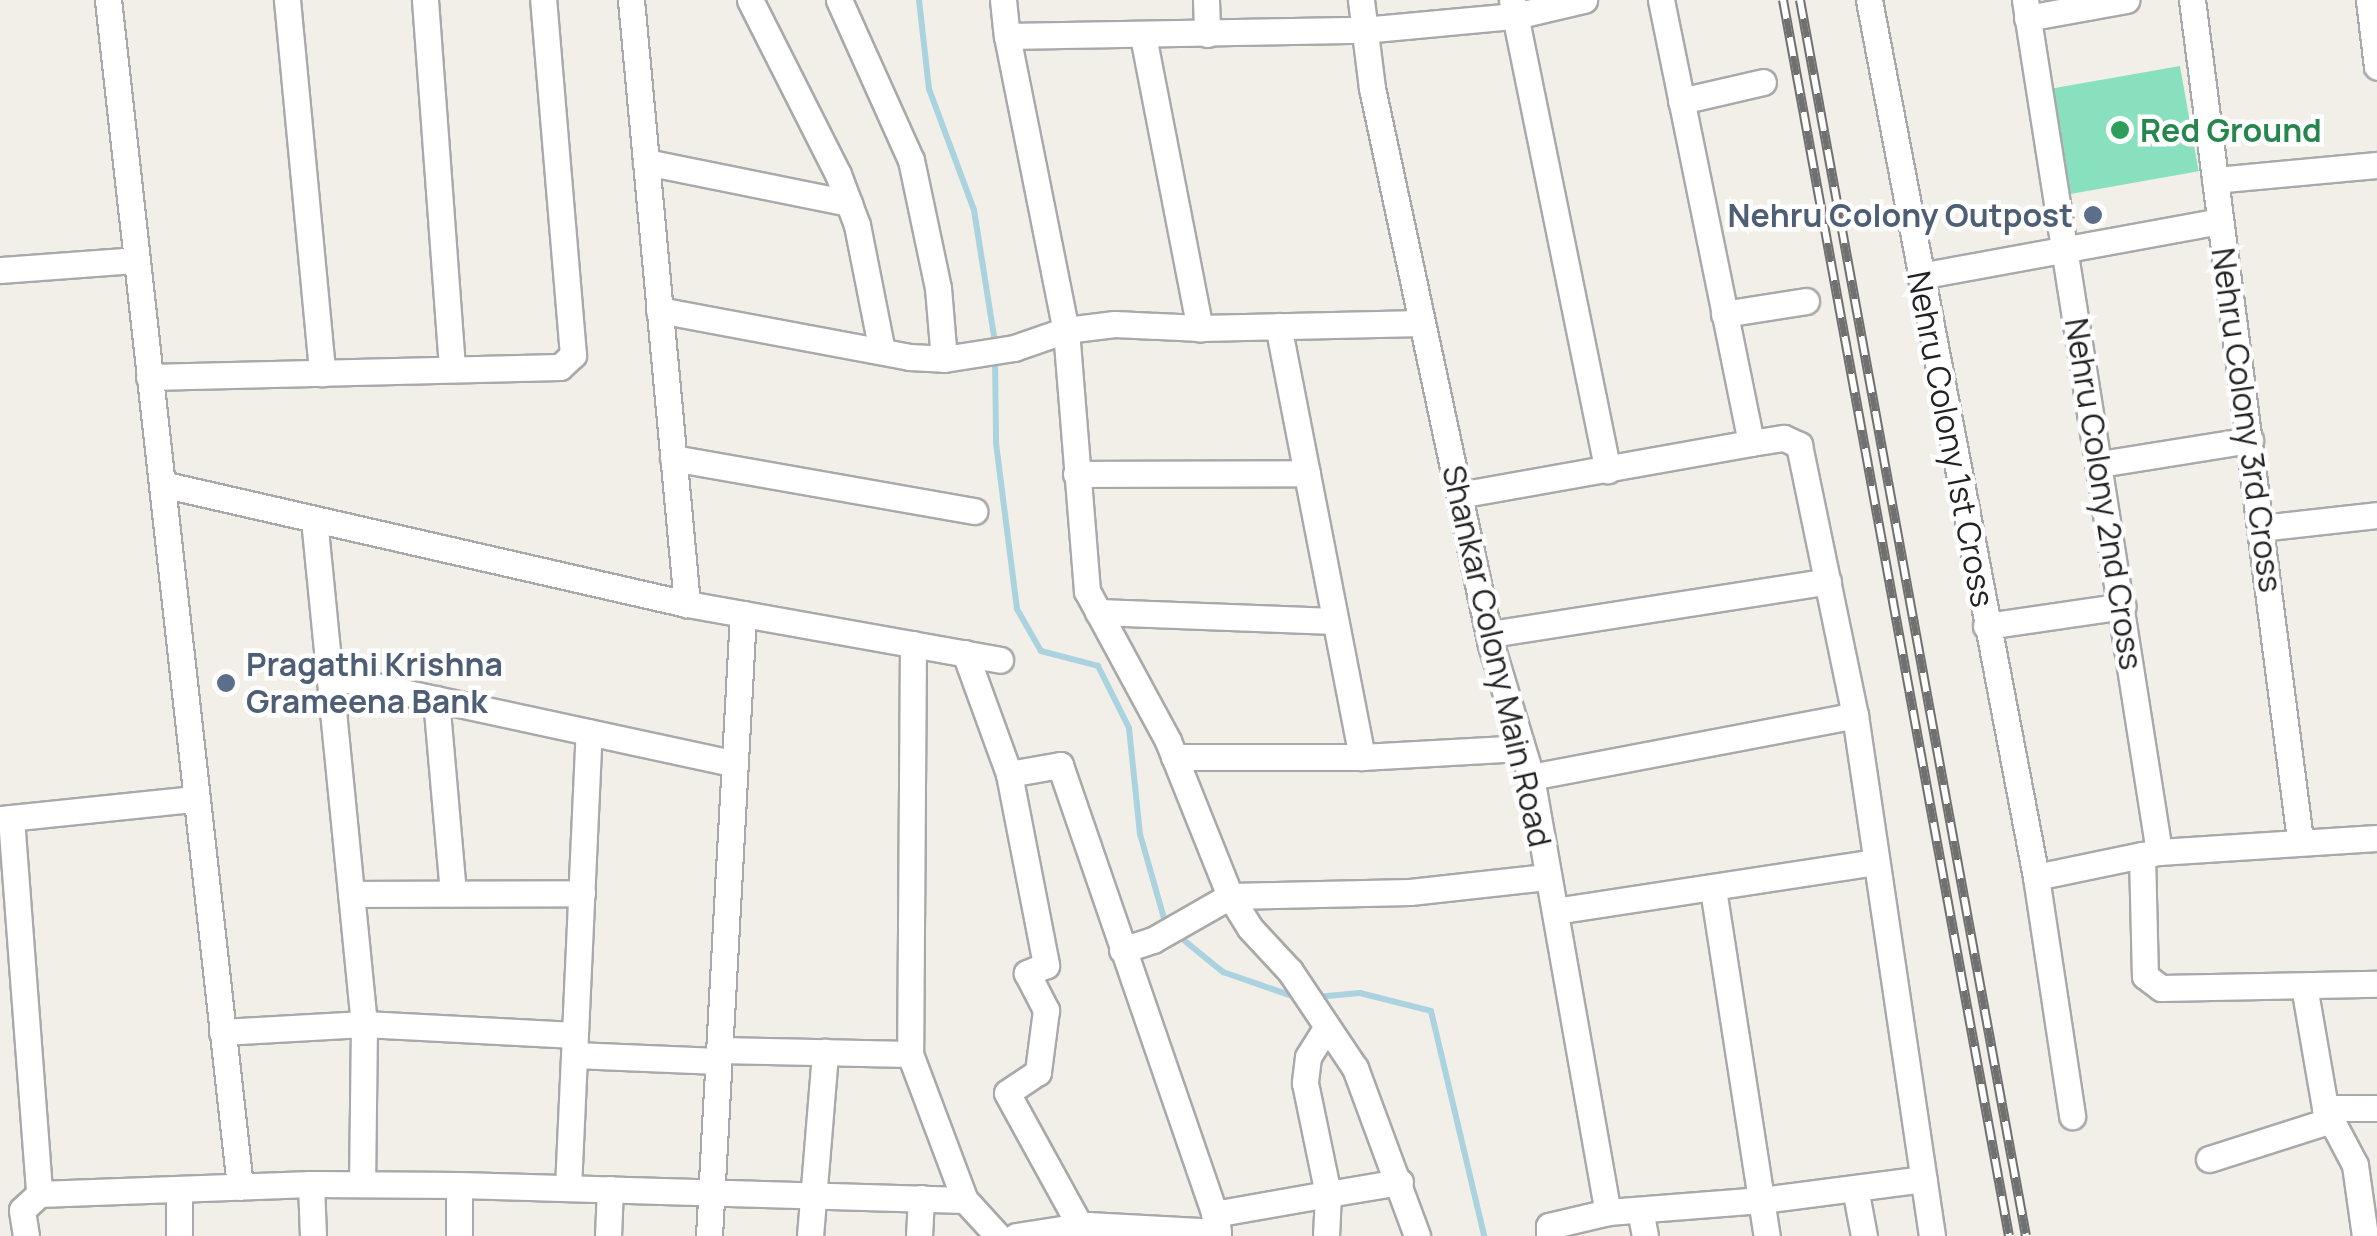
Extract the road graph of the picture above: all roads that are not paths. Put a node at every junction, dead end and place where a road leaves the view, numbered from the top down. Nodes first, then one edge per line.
1 (108, 0) edge
2 (287, 0) edge
3 (425, 0) edge
4 (543, 0) edge
5 (631, 0) edge
6 (750, 0) edge
7 (839, 0) edge
8 (1003, 0) edge
9 (1206, 0) edge
10 (1361, 0) edge
11 (1584, 0) edge
12 (1660, 0) edge
13 (1869, 0) edge
14 (2126, 0) edge
15 (2192, 0) edge
16 (2370, 0) edge
17 (1513, 8) edge
18 (2026, 9) edge
19 (1364, 30) junction
20 (1206, 34) junction
21 (1006, 36) junction
22 (1143, 36) junction
23 (2377, 67) edge
24 (1763, 82) dead end
25 (1681, 102) junction
26 (646, 162) junction
27 (2377, 165) edge
28 (2215, 180) junction
29 (849, 204) junction
30 (2220, 222) junction
31 (2065, 251) junction
32 (136, 260) junction
33 (0, 270) edge
34 (1920, 276) junction
35 (1806, 301) dead end
36 (659, 310) junction
37 (1724, 314) junction
38 (1422, 323) junction
39 (1278, 326) junction
40 (1200, 328) junction
41 (1066, 330) junction
42 (882, 351) junction
43 (944, 358) junction
44 (320, 362) junction
45 (452, 368) junction
46 (150, 377) junction
47 (2250, 440) junction
48 (1751, 443) junction
49 (673, 458) junction
50 (2100, 464) junction
51 (1608, 470) junction
52 (1076, 474) junction
53 (1306, 474) junction
54 (166, 485) junction
55 (1459, 495) junction
56 (974, 511) dead end
57 (2377, 515) edge
58 (314, 519) junction
59 (2261, 528) junction
60 (1828, 581) junction
61 (686, 604) junction
62 (2123, 606) junction
63 (1098, 612) junction
64 (744, 614) junction
65 (1335, 621) junction
66 (1986, 626) junction
67 (1491, 634) junction
68 (913, 644) junction
69 (966, 653) junction
70 (1000, 660) dead end
71 (329, 676) junction
72 (436, 699) junction
73 (1855, 715) junction
74 (589, 732) junction
75 (1521, 748) junction
76 (1174, 757) junction
77 (1362, 757) junction
78 (735, 764) junction
79 (1009, 774) junction
80 (1531, 777) junction
81 (194, 799) junction
82 (6, 818) edge
83 (2377, 838) edge
84 (2300, 840) junction
85 (2151, 854) junction
86 (1876, 862) junction
87 (1546, 877) junction
88 (2036, 877) junction
89 (1713, 889) junction
90 (582, 892) junction
91 (351, 894) junction
92 (453, 894) junction
93 (1230, 896) junction
94 (1555, 911) junction
95 (1122, 950) junction
96 (2377, 984) edge
97 (2304, 986) junction
98 (364, 1024) junction
99 (1322, 1024) junction
100 (222, 1032) junction
101 (575, 1045) junction
102 (825, 1052) junction
103 (910, 1054) junction
104 (718, 1056) junction
105 (2377, 1108) edge
106 (2328, 1114) junction
107 (2072, 1116) dead end
108 (2209, 1160) dead end
109 (1924, 1179) junction
110 (1400, 1182) junction
111 (311, 1184) junction
112 (362, 1184) junction
113 (460, 1185) junction
114 (240, 1187) junction
115 (568, 1188) junction
116 (1855, 1188) junction
117 (610, 1189) junction
118 (179, 1191) junction
119 (711, 1192) junction
120 (39, 1194) junction
121 (1328, 1194) junction
122 (812, 1195) junction
123 (921, 1198) junction
124 (965, 1200) junction
125 (1762, 1200) junction
126 (1640, 1210) junction
127 (1608, 1212) junction
128 (1080, 1226) junction
129 (1217, 1227) edge
130 (1123, 1231) edge
131 (26, 1236) edge
132 (178, 1236) edge
133 (313, 1236) edge
134 (459, 1236) edge
135 (608, 1236) edge
136 (709, 1236) edge
137 (810, 1236) edge
138 (919, 1236) edge
139 (998, 1236) edge
140 (1016, 1236) edge
141 (1326, 1236) edge
142 (1417, 1236) edge
143 (1549, 1236) edge
144 (1644, 1236) edge
145 (1767, 1236) edge
146 (1864, 1236) edge
147 (1932, 1236) edge
148 (2365, 1236) edge

1 - 32 street
2 - 44 street
3 - 45 street
4 - 45 street
5 - 26 street
6 - 29 street
7 - 43 street
8 - 21 street
9 - 20 street
10 - 19 street, Shankar Colony Main Road
11 - 17 street
12 - 25 street
13 - 34 street, Nehru Colony 1st Cross
14 - 18 street
15 - 28 street, Nehru Colony 3rd Cross
16 - 23 street
17 - 19 street
17 - 51 street
18 - 31 street, Nehru Colony 2nd Cross
19 - 20 street
19 - 38 street, Shankar Colony Main Road
20 - 22 street
21 - 22 street
21 - 41 street
22 - 40 street
24 - 25 street
25 - 37 street
26 - 29 street
26 - 36 street
27 - 28 street
28 - 30 street, Nehru Colony 3rd Cross
29 - 42 street
30 - 31 street
30 - 47 street, Nehru Colony 3rd Cross
31 - 34 street
31 - 50 street, Nehru Colony 2nd Cross
32 - 33 street
32 - 46 street
34 - 66 street, Nehru Colony 1st Cross
35 - 37 street
36 - 42 street
36 - 49 street
37 - 48 street
38 - 39 street
38 - 55 street, Shankar Colony Main Road
39 - 40 street
39 - 53 street
40 - 41 street
41 - 43 street
41 - 52 street
42 - 43 street
44 - 45 street
44 - 46 street
46 - 54 street
47 - 50 street
47 - 59 street, Nehru Colony 3rd Cross
48 - 51 street
48 - 60 street
49 - 56 street
49 - 61 street
50 - 62 street, Nehru Colony 2nd Cross
51 - 55 street
52 - 53 street
52 - 63 street
53 - 65 street
54 - 58 street
54 - 81 street
55 - 67 street, Shankar Colony Main Road
57 - 59 street
58 - 61 street
58 - 71 street
59 - 84 street, Nehru Colony 3rd Cross
60 - 67 street
60 - 73 street
61 - 64 street
62 - 66 street
62 - 85 street, Nehru Colony 2nd Cross
63 - 65 street
63 - 76 street
64 - 68 street
64 - 78 street
65 - 77 street
66 - 88 street, Nehru Colony 1st Cross
67 - 75 street, Shankar Colony Main Road
68 - 69 street
68 - 103 street
69 - 70 street
69 - 79 street
71 - 72 street
71 - 91 street
72 - 74 street
72 - 92 street
73 - 80 street
73 - 86 street
74 - 78 street
74 - 90 street
75 - 77 street
75 - 80 street, Shankar Colony Main Road
76 - 77 street
76 - 93 street
78 - 104 street
79 - 95 street
79 - 128 street
80 - 87 street, Shankar Colony Main Road
81 - 82 street
81 - 100 street
82 - 120 street
83 - 84 street
84 - 85 street
85 - 88 street
85 - 97 street, Nehru Colony 2nd Cross
86 - 89 street
86 - 109 street
87 - 93 street
87 - 94 street, Shankar Colony Main Road
88 - 107 street, Nehru Colony 1st Cross
89 - 94 street
89 - 125 street
90 - 92 street
90 - 101 street
91 - 92 street
91 - 98 street
93 - 95 street
93 - 99 street
94 - 127 street, Shankar Colony Main Road
95 - 129 street
96 - 97 street
97 - 106 street
98 - 100 street
98 - 101 street
98 - 112 street
99 - 110 street
99 - 121 street
100 - 114 street
101 - 104 street
101 - 115 street
102 - 103 street
102 - 104 street
102 - 122 street
103 - 124 street
104 - 119 street
105 - 106 street
106 - 108 street
106 - 148 street
109 - 116 street
109 - 147 street
110 - 121 street
110 - 142 street
111 - 112 street
111 - 114 street
111 - 133 street
112 - 113 street
113 - 115 street
113 - 134 street
114 - 118 street
115 - 117 street
116 - 125 street
116 - 146 street
117 - 119 street
117 - 135 street
118 - 120 street
118 - 132 street
119 - 122 street
119 - 136 street
120 - 131 street
121 - 129 street
121 - 141 street
122 - 123 street
122 - 137 street
123 - 124 street
123 - 138 street
124 - 139 street
125 - 126 street
125 - 145 street
126 - 127 street
126 - 144 street
127 - 143 street
128 - 130 street
128 - 140 street
129 - 130 street

